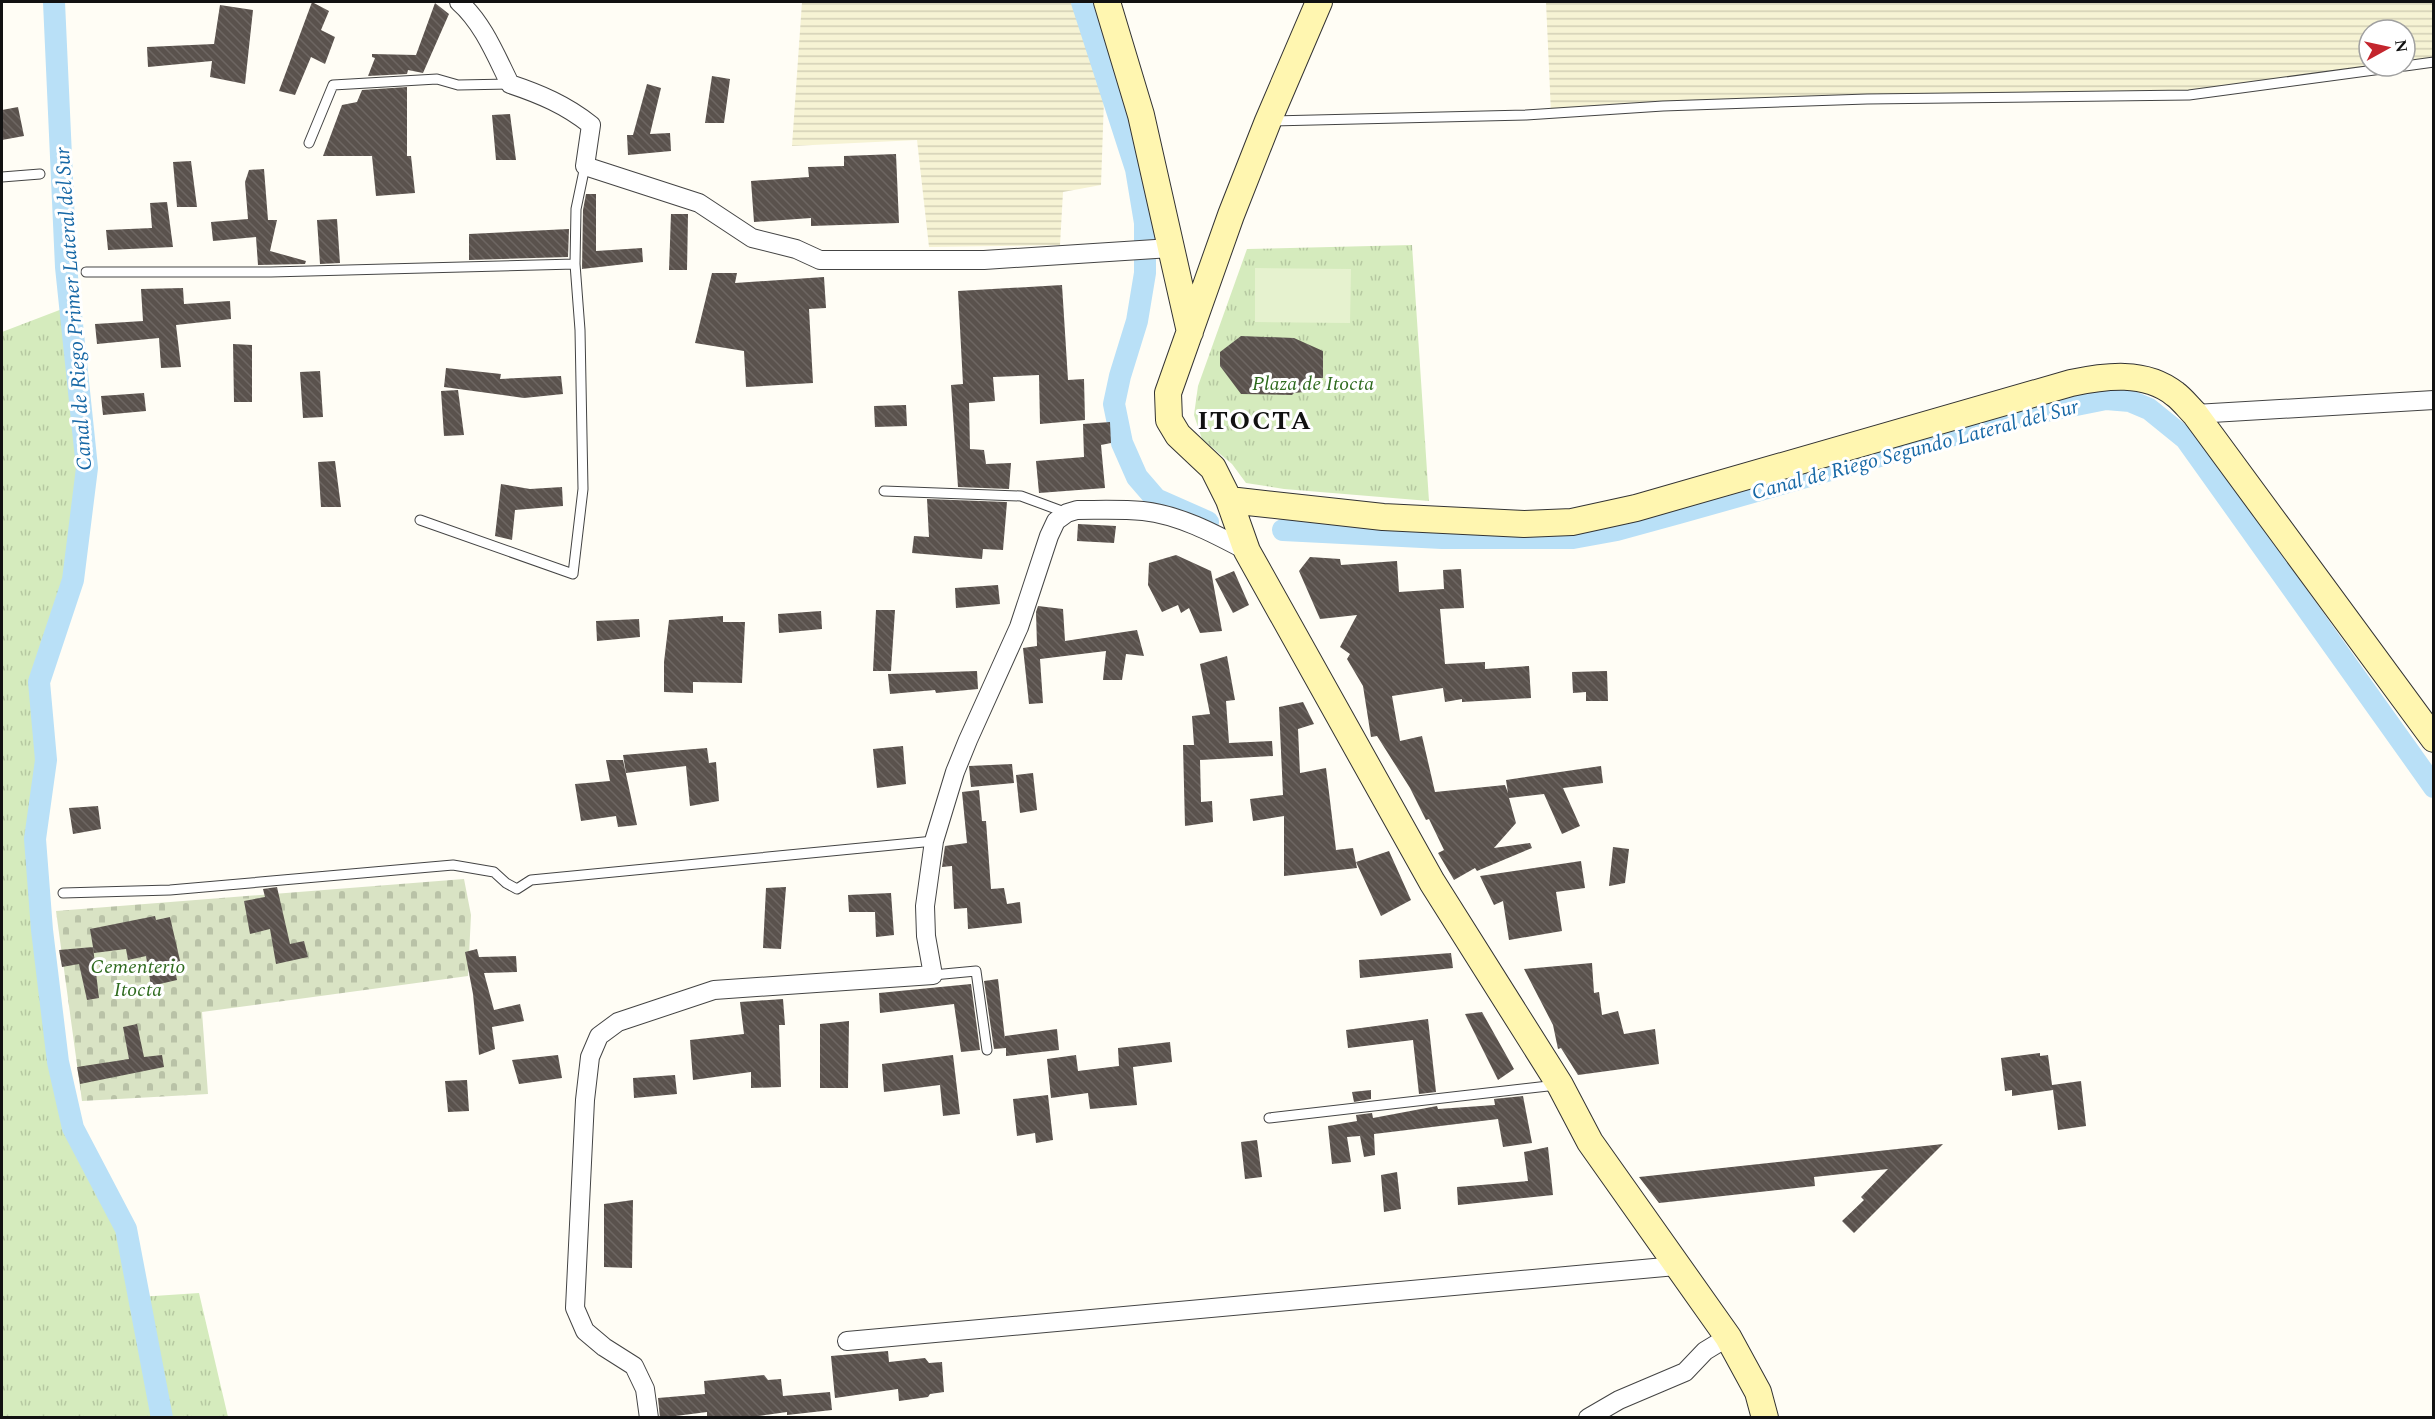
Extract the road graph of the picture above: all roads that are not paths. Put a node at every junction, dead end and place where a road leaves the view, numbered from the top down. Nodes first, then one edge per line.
1 (459, 2) edge
2 (1107, 2) edge
3 (1319, 2) edge
4 (2433, 62) edge
5 (2417, 64) edge
6 (2357, 72) edge
7 (510, 84) junction
8 (1268, 121) junction
9 (309, 143) dead end
10 (585, 166) junction
11 (40, 174) dead end
12 (2, 177) edge
13 (1165, 248) junction
14 (574, 264) junction
15 (86, 272) dead end
16 (1190, 332) junction
17 (2433, 400) edge
18 (2194, 414) junction
19 (884, 491) dead end
20 (1229, 500) junction
21 (1067, 513) junction
22 (420, 520) dead end
23 (1247, 551) junction
24 (2433, 739) edge
25 (934, 841) junction
26 (63, 893) dead end
27 (933, 975) junction
28 (987, 1050) dead end
29 (1560, 1085) junction
30 (1269, 1118) dead end
31 (1676, 1266) junction
32 (1728, 1336) junction
33 (847, 1341) dead end
34 (649, 1418) edge
35 (1588, 1418) edge
36 (1765, 1418) edge

1 - 7 street
2 - 13 street
3 - 8 street
4 - 5 lane
6 - 8 lane
7 - 9 lane
7 - 10 street
8 - 16 street
10 - 13 street
10 - 14 lane
11 - 12 lane
13 - 16 street
14 - 15 lane
14 - 22 lane
16 - 20 street
17 - 18 street
18 - 20 street
18 - 24 street
19 - 21 lane
20 - 23 street
21 - 23 street
21 - 25 street
23 - 29 street
25 - 26 lane
25 - 27 street
27 - 28 lane
27 - 34 street
29 - 30 lane
29 - 31 street
31 - 32 street
31 - 33 street
32 - 35 street
32 - 36 street

